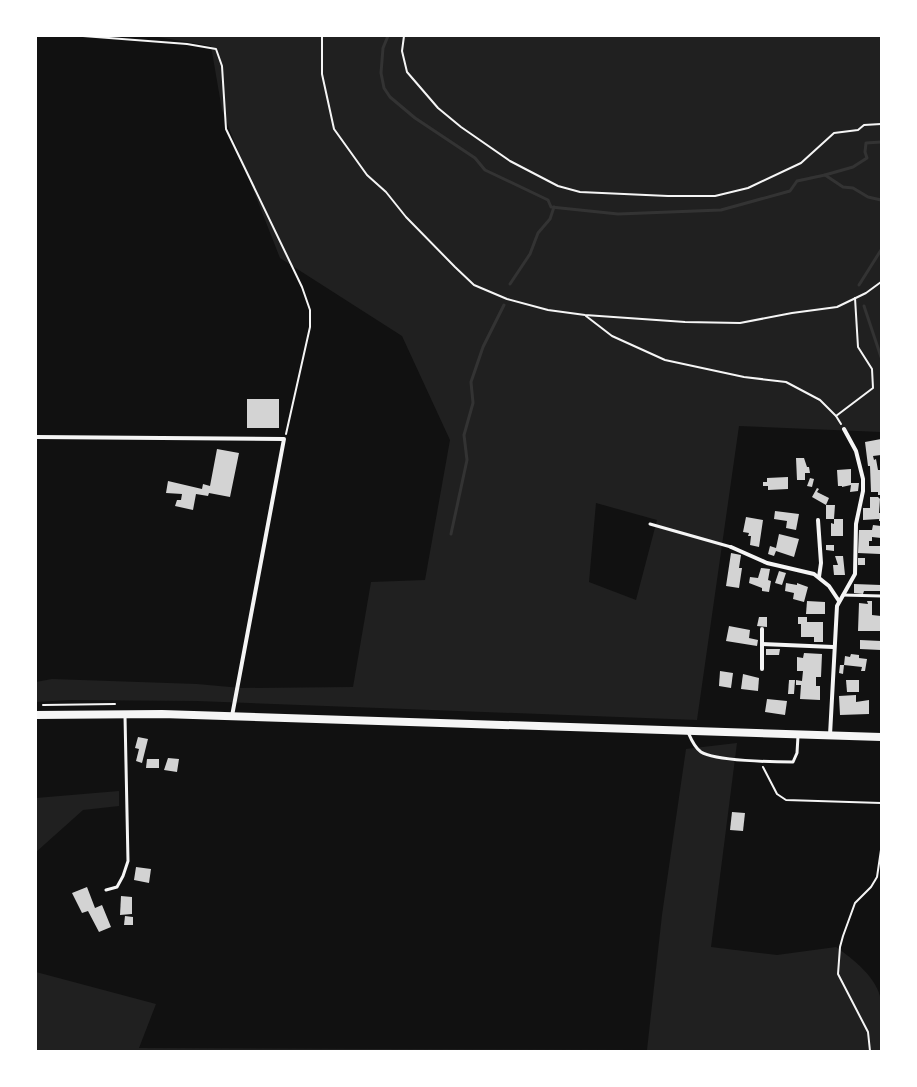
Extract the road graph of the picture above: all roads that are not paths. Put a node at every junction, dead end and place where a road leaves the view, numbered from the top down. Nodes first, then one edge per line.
1 (844, 430) road end
2 (36, 437) edge
3 (818, 520) dead end
4 (650, 524) dead end
5 (731, 547) joint
6 (819, 577) junction
7 (843, 595) junction
8 (881, 596) edge
9 (839, 601) junction
10 (762, 629) dead end
11 (762, 644) junction
12 (833, 648) junction
13 (762, 669) dead end
14 (125, 714) junction
15 (36, 715) edge
16 (232, 716) junction
17 (687, 730) junction
18 (798, 734) junction
19 (830, 736) junction
20 (881, 737) edge
21 (106, 890) dead end

1 - 7 street
2 - 16 street
3 - 6 street
4 - 5 lane
5 - 6 street
6 - 9 street
7 - 8 lane
7 - 9 street
9 - 12 street
10 - 11 street
11 - 12 street
11 - 13 street
12 - 19 street
14 - 15 main road
14 - 16 main road
14 - 21 lane
16 - 17 main road
17 - 18 main road
17 - 18 lane
18 - 19 main road
19 - 20 main road

